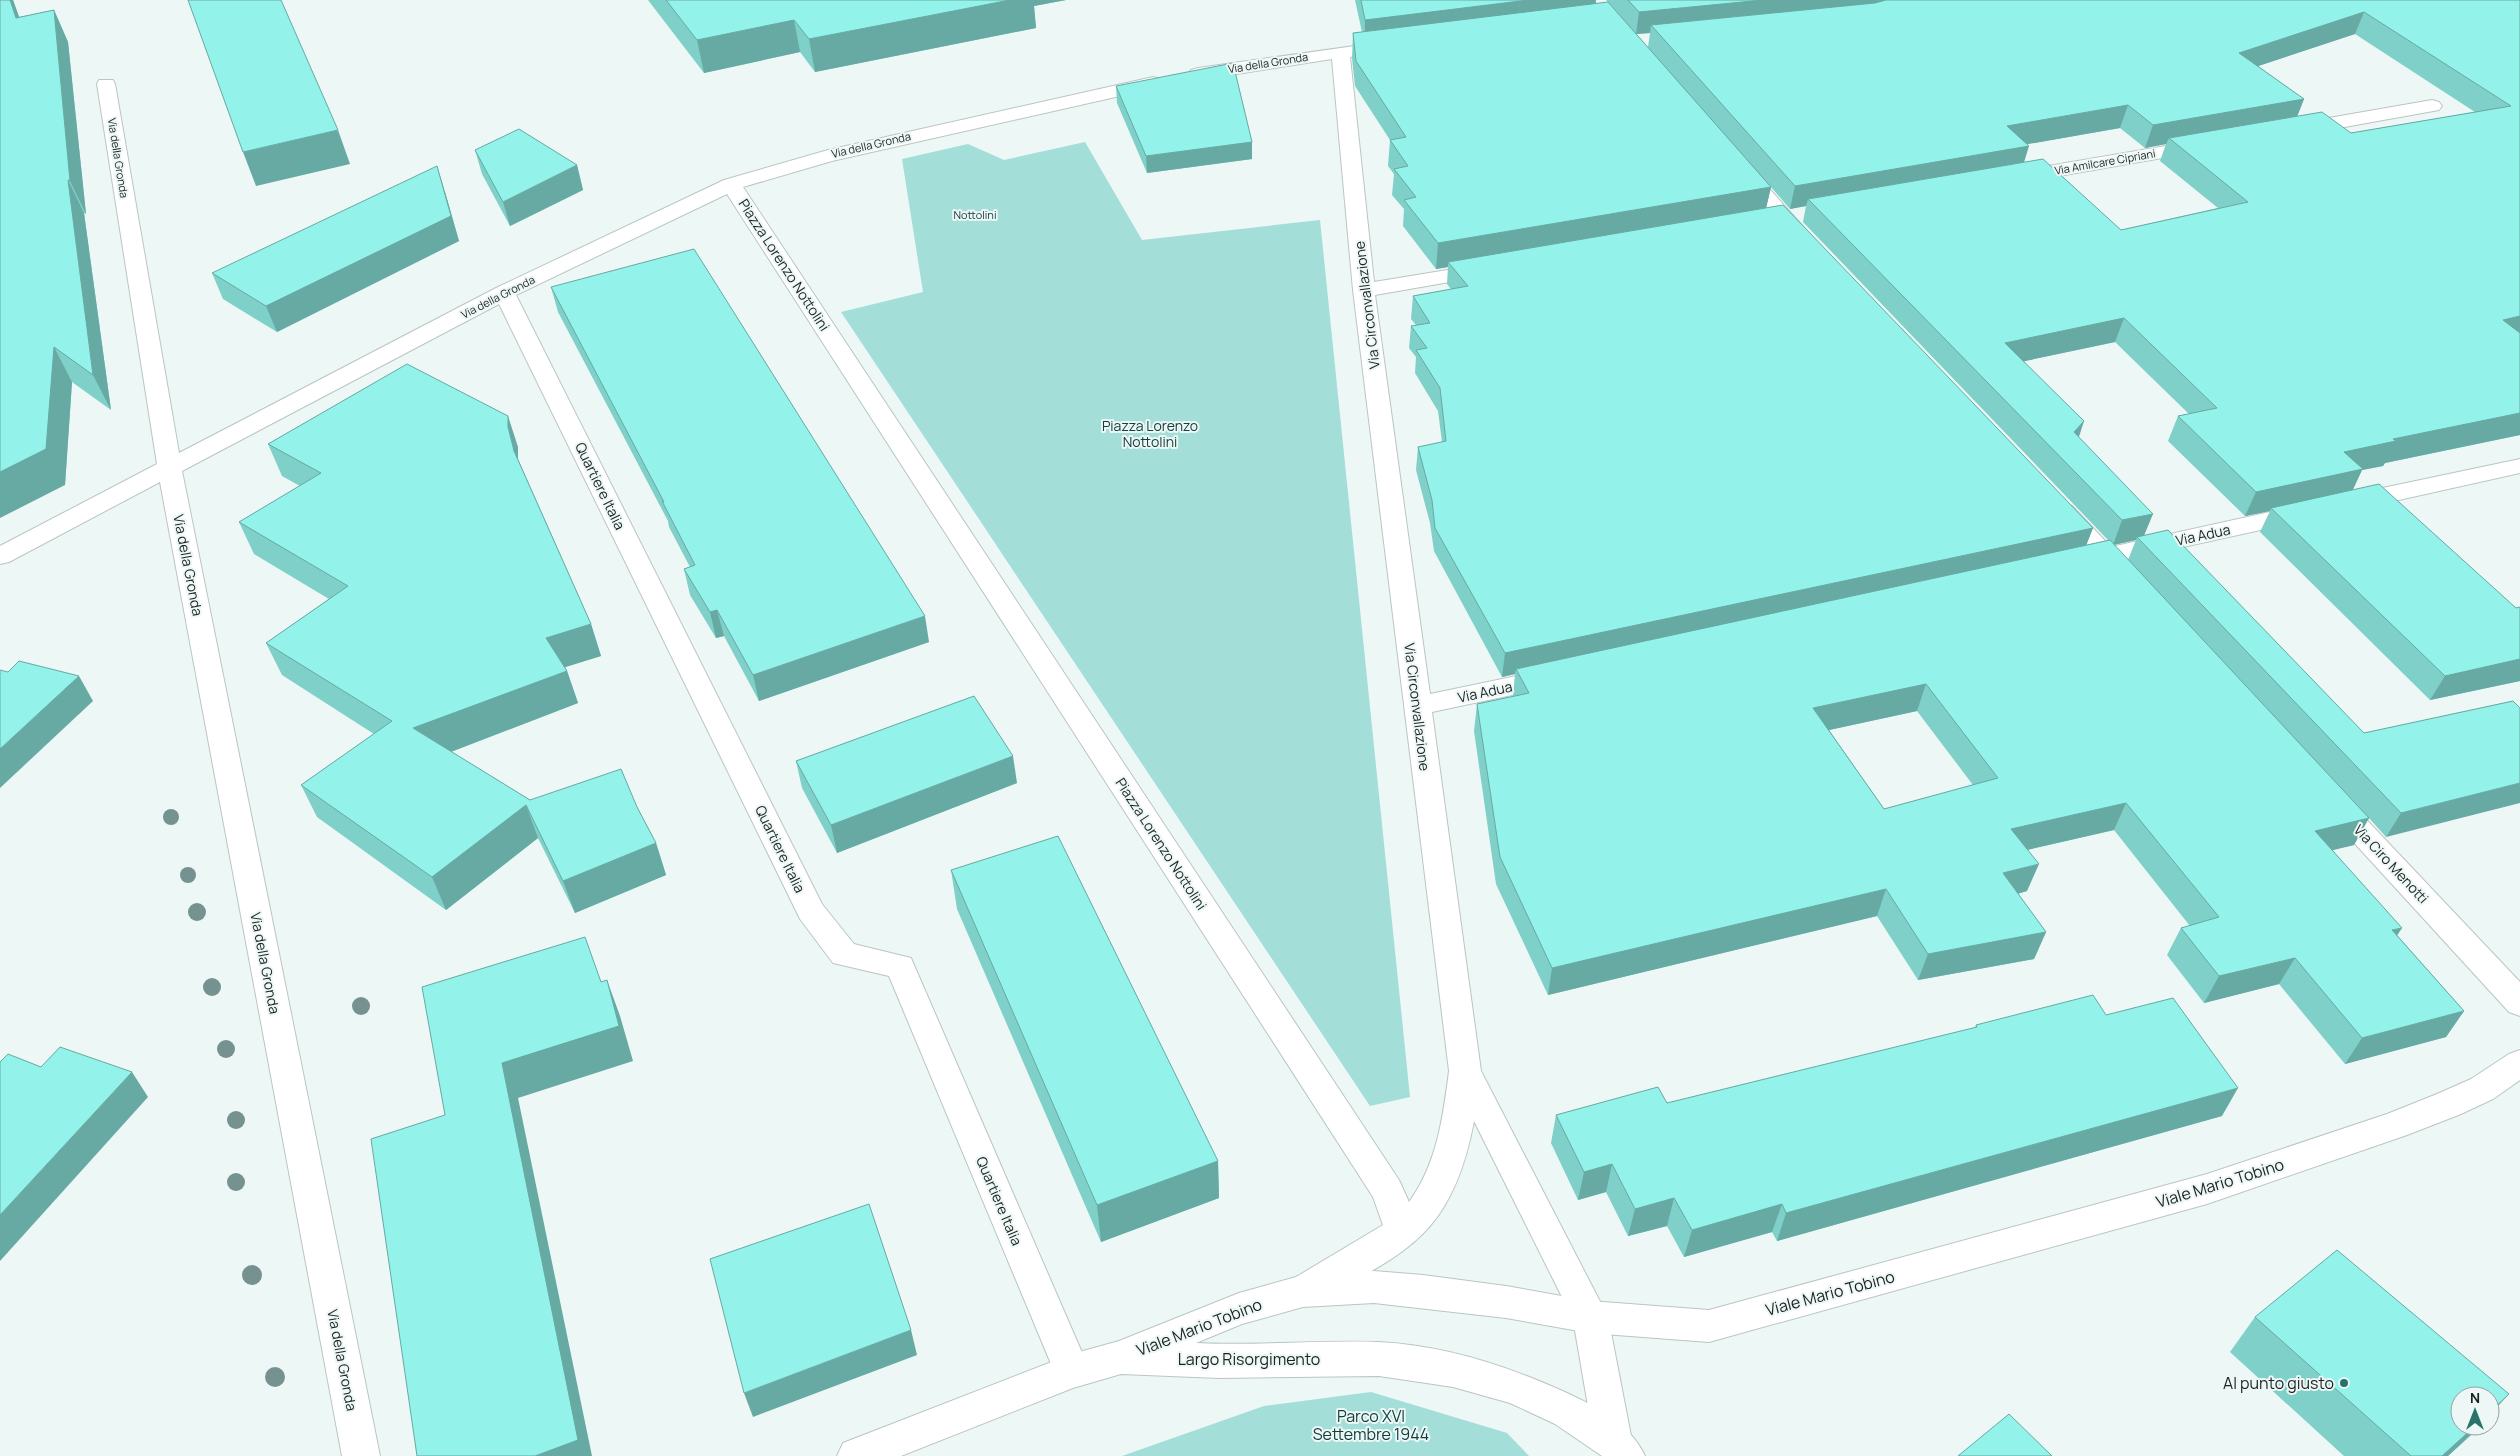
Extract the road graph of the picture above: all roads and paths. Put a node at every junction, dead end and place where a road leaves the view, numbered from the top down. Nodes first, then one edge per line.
1 (1406, 44) edge
2 (1340, 52) junction
3 (106, 84) dead end
4 (2432, 106) dead end
5 (2284, 131) edge
6 (2216, 143) edge
7 (1726, 152) edge
8 (2000, 181) edge
9 (732, 184) junction
10 (1794, 217) junction
11 (1758, 223) edge
12 (1812, 247) edge
13 (1502, 267) edge
14 (1364, 290) junction
15 (504, 293) junction
16 (2520, 466) edge
17 (170, 469) junction
18 (2044, 491) edge
19 (0, 556) edge
20 (2106, 556) junction
21 (2067, 564) edge
22 (2133, 585) edge
23 (1569, 674) edge
24 (1416, 706) junction
25 (2323, 790) edge
26 (2520, 1003) edge
27 (2520, 1063) edge
28 (1465, 1071) junction
29 (1403, 1231) junction
30 (1303, 1291) junction
31 (1590, 1317) junction
32 (1120, 1357) junction
33 (1072, 1371) junction
34 (1620, 1448) edge
35 (361, 1456) edge
36 (856, 1456) edge

1 - 2 street, Via della Gronda
2 - 9 street, Via della Gronda
2 - 14 street, Via Circonvallazione
3 - 17 street, Via della Gronda
4 - 5 street
6 - 8 street, Via Amilcare Cipriani
7 - 10 street
9 - 15 street, Via della Gronda
9 - 29 street, Piazza Lorenzo Nottolini
10 - 11 street
10 - 12 street
13 - 14 street
14 - 24 street, Via Circonvallazione
15 - 17 street, Via della Gronda
15 - 33 street, Quartiere Italia
16 - 20 street, Via Adua
17 - 19 street, Via della Gronda
17 - 35 street, Via della Gronda
18 - 20 street
20 - 21 street, Via Adua
20 - 22 street
23 - 24 street, Via Adua
24 - 28 street, Via Circonvallazione
25 - 26 street, Via Ciro Menotti
27 - 31 street, Viale Mario Tobino
28 - 29 street, Via Circonvallazione
28 - 31 street, Largo Risorgimento
29 - 30 street, Via Circonvallazione
30 - 31 street, Viale Mario Tobino
30 - 32 street, Viale Mario Tobino
31 - 34 street, Largo Risorgimento
32 - 33 street, Largo Risorgimento
32 - 34 street, Largo Risorgimento
33 - 36 street, Largo Risorgimento

